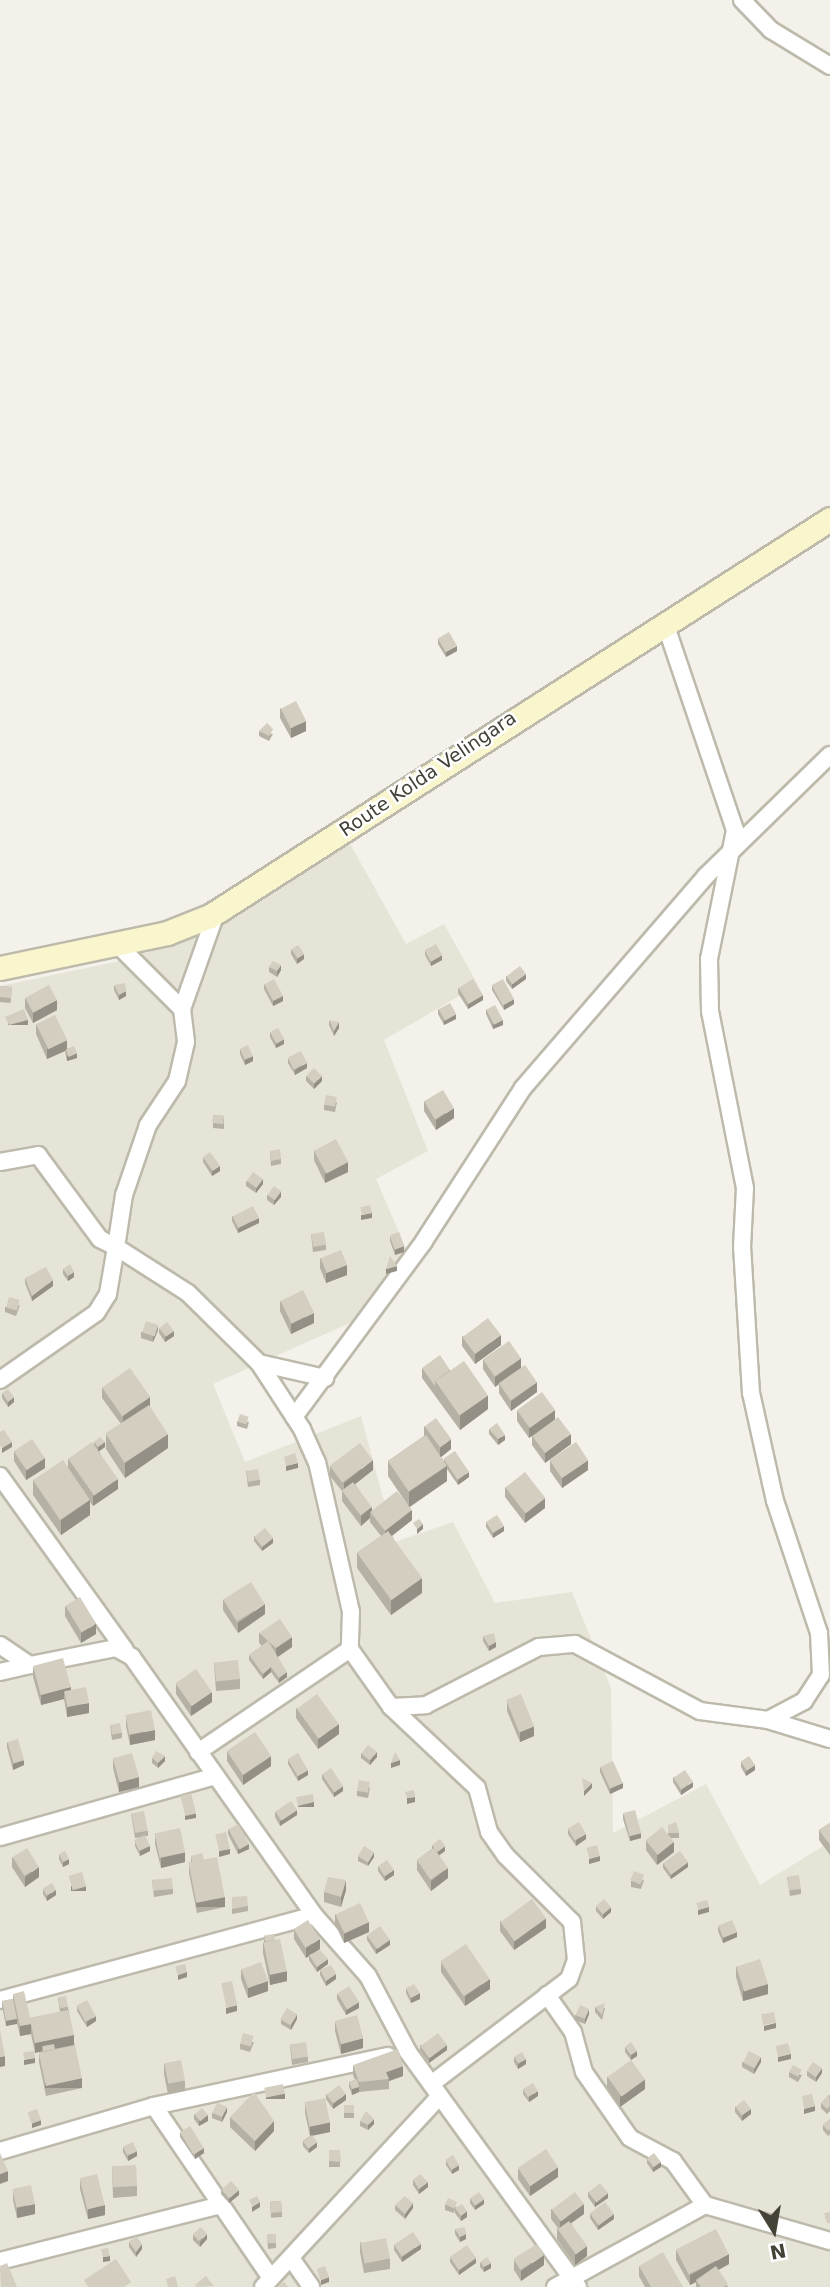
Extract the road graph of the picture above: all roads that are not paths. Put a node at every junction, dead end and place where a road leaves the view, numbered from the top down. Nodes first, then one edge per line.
1 (742, 0) edge
2 (830, 66) edge
3 (830, 519) edge
4 (665, 623) junction
5 (830, 755) edge
6 (730, 856) junction
7 (216, 913) junction
8 (117, 944) junction
9 (0, 968) edge
10 (182, 1009) junction
11 (0, 1163) edge
12 (116, 1247) junction
13 (259, 1363) junction
14 (325, 1378) junction
15 (0, 1380) edge
16 (295, 1417) junction
17 (0, 1476) edge
18 (0, 1645) edge
19 (350, 1649) junction
20 (125, 1650) junction
21 (30, 1665) junction
22 (827, 1665) edge
23 (0, 1672) edge
24 (391, 1707) junction
25 (768, 1720) junction
26 (830, 1739) edge
27 (198, 1752) junction
28 (216, 1776) junction
29 (0, 1837) edge
30 (314, 1915) junction
31 (548, 1995) junction
32 (0, 2000) edge
33 (408, 2052) junction
34 (436, 2090) junction
35 (154, 2106) junction
36 (0, 2151) edge
37 (705, 2205) junction
38 (218, 2206) junction
39 (830, 2241) edge
40 (291, 2258) junction
41 (0, 2261) edge
42 (267, 2282) edge
43 (575, 2282) edge
44 (311, 2287) edge
45 (555, 2287) edge

1 - 2 street
3 - 4 main road, Route Kolda Velingara
4 - 6 street
4 - 7 main road, Route Kolda Velingara
5 - 6 street
6 - 14 street
6 - 22 street
7 - 8 main road, Route Kolda Velingara
7 - 10 street
8 - 9 main road, Route Kolda Velingara
8 - 10 street
10 - 12 street
11 - 12 street
12 - 13 street
12 - 15 street
13 - 14 street
13 - 16 street
14 - 16 street
16 - 19 street
17 - 20 street
18 - 21 street
19 - 24 street
19 - 27 street
20 - 21 street
20 - 27 street
21 - 23 street
22 - 25 street
24 - 25 street
24 - 31 street
25 - 26 street
27 - 28 street
28 - 29 street
28 - 30 street
30 - 32 street
30 - 33 street
31 - 34 street
31 - 37 street
33 - 34 street
33 - 35 street
34 - 40 street
34 - 43 street
35 - 36 street
35 - 38 street
37 - 39 street
37 - 43 street
38 - 41 street
38 - 42 street
40 - 42 street
40 - 44 street
43 - 45 street

